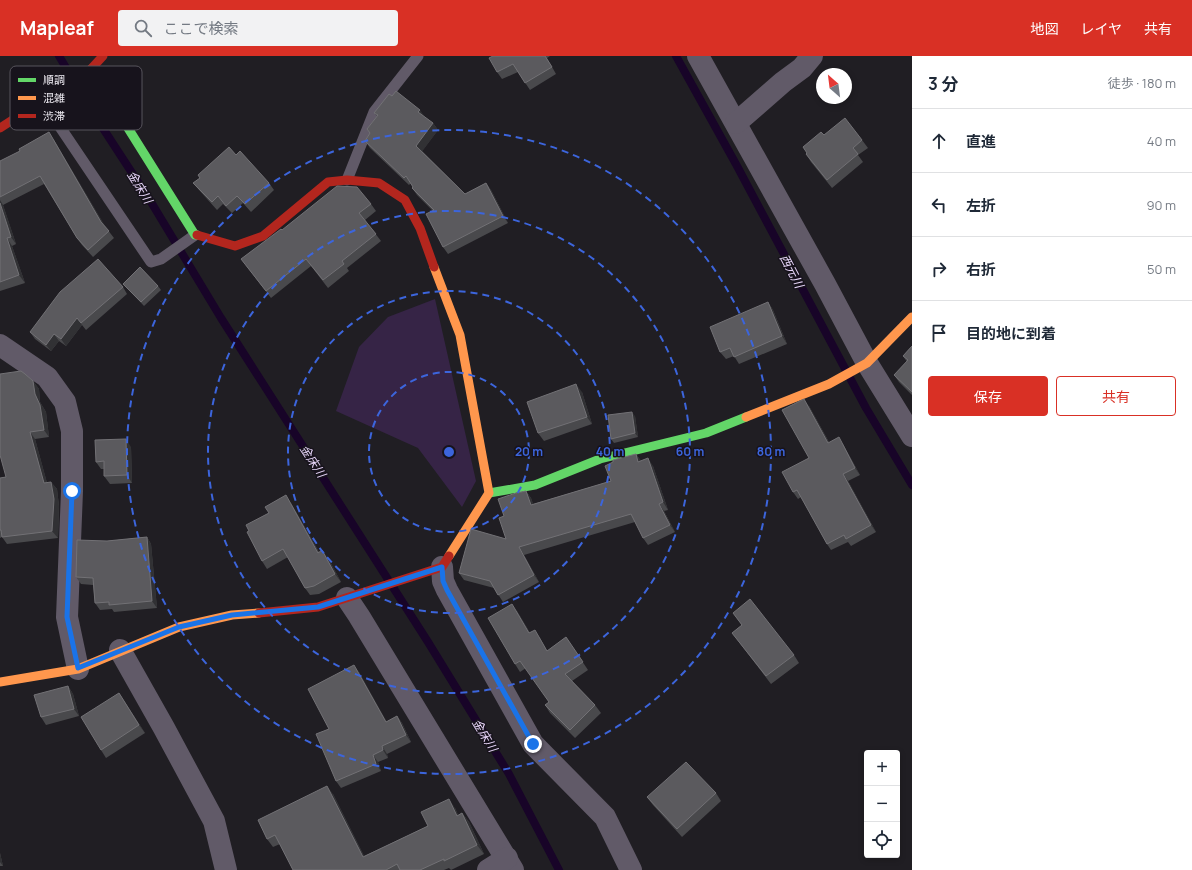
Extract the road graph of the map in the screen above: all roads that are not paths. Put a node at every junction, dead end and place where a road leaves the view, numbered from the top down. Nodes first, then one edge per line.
1 (103, 56) edge
2 (418, 56) edge
3 (698, 56) edge
4 (812, 56) edge
5 (94, 66) edge
6 (10, 122) edge
7 (736, 123) junction
8 (0, 128) edge
9 (62, 130) edge
10 (129, 130) edge
11 (347, 180) junction
12 (195, 235) junction
13 (912, 317) edge
14 (0, 346) edge
15 (868, 363) junction
16 (912, 436) edge
17 (489, 493) junction
18 (434, 570) junction
19 (347, 598) junction
20 (120, 650) junction
21 (78, 668) junction
22 (0, 682) edge
23 (510, 864) edge
24 (226, 870) edge
25 (488, 870) edge
26 (631, 870) edge

1 - 5 street
2 - 11 lane
3 - 7 street
4 - 7 street
6 - 8 street
7 - 15 street
9 - 12 lane
10 - 12 street
11 - 12 street
11 - 17 street
13 - 15 street
14 - 21 street
15 - 16 street
15 - 17 street
17 - 18 street
18 - 19 street
18 - 26 street
19 - 20 street
19 - 23 street
20 - 21 street
20 - 24 street
21 - 22 street
23 - 25 street

